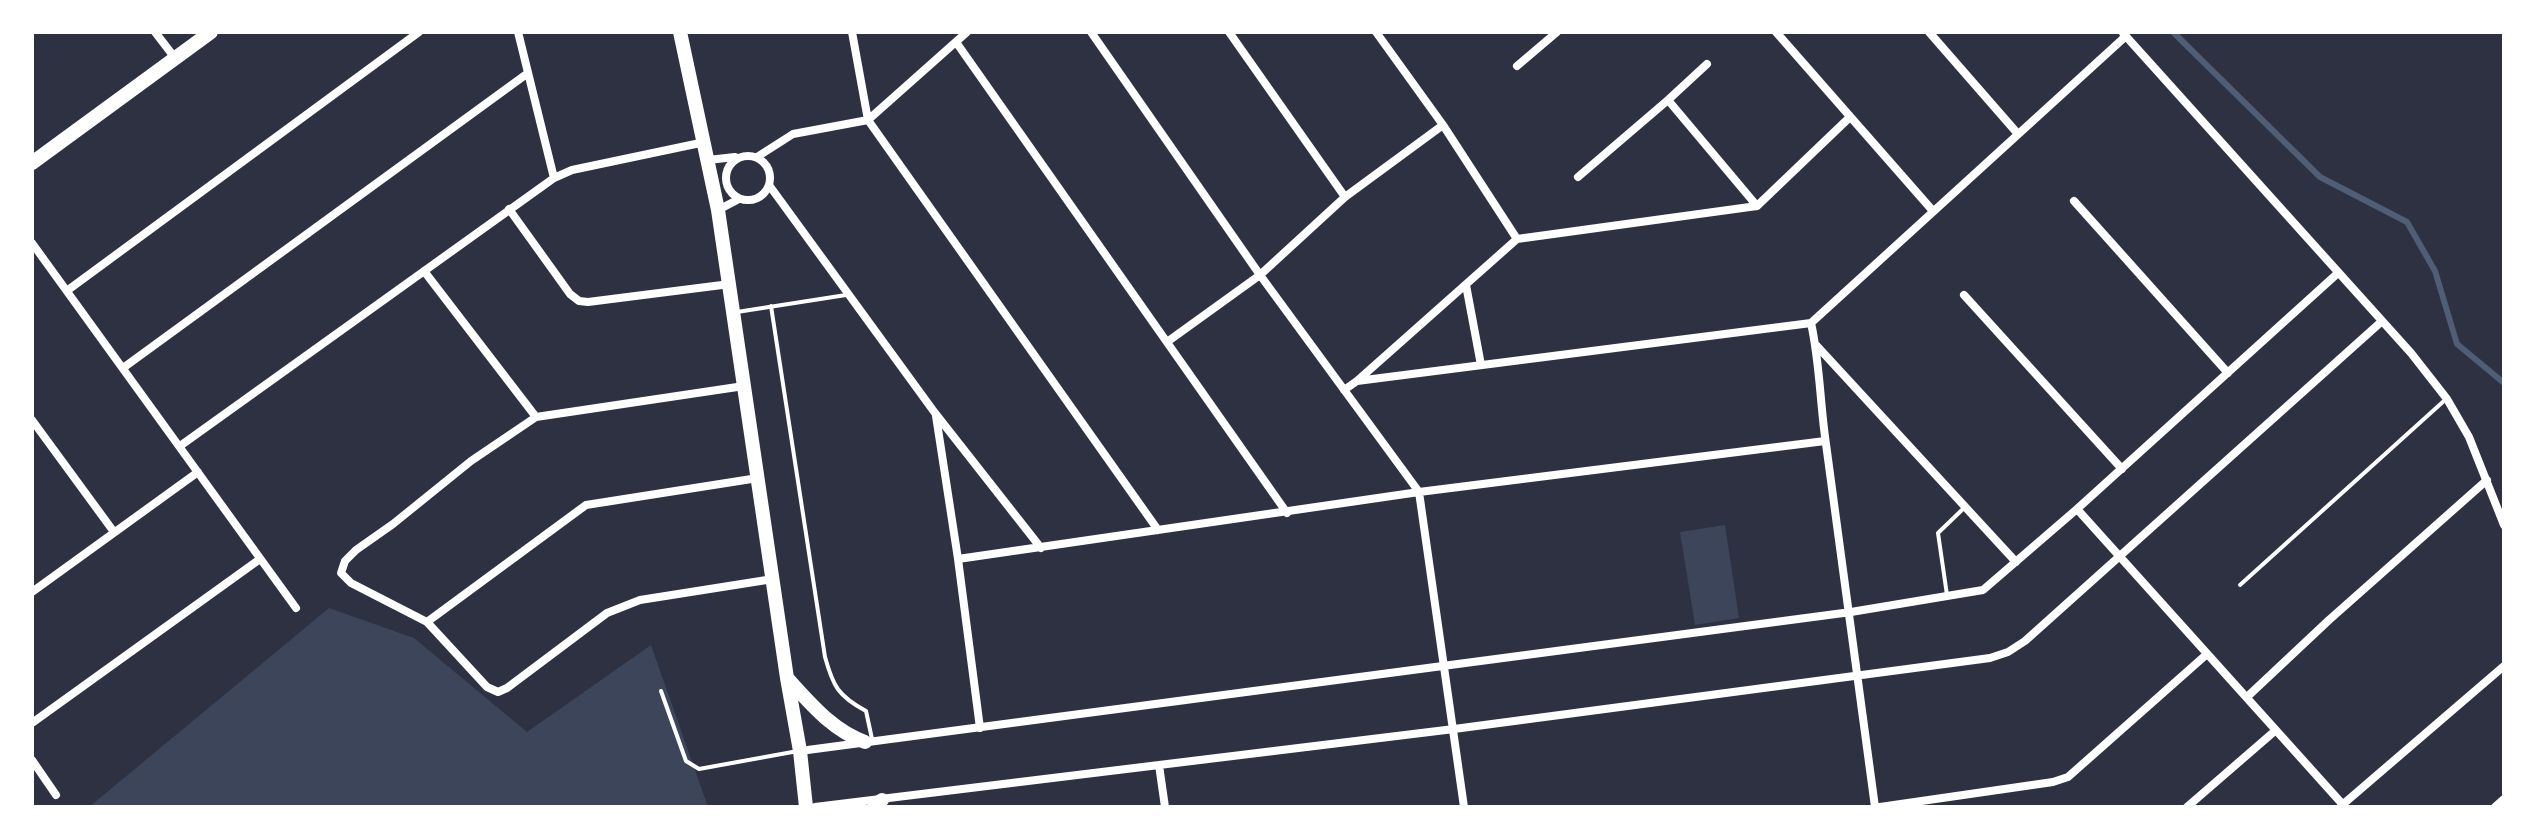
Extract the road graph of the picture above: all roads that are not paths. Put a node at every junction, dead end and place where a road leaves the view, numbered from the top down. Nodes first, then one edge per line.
1 (155, 32) edge
2 (211, 32) edge
3 (419, 32) edge
4 (518, 32) edge
5 (680, 32) edge
6 (852, 32) edge
7 (967, 32) edge
8 (1091, 32) edge
9 (1229, 32) edge
10 (1376, 32) edge
11 (1557, 32) edge
12 (1776, 32) edge
13 (1929, 32) edge
14 (2125, 34) edge
15 (956, 42) junction
16 (175, 58) junction
17 (1707, 64) dead end
18 (1517, 66) dead end
19 (528, 73) junction
20 (1668, 100) junction
21 (1850, 117) junction
22 (868, 120) junction
23 (1443, 125) junction
24 (2018, 134) junction
25 (705, 142) junction
26 (739, 157) junction
27 (757, 157) junction
28 (708, 160) junction
29 (32, 163) edge
30 (1578, 177) dead end
31 (554, 178) junction
32 (769, 185) junction
33 (1345, 197) junction
34 (739, 199) junction
35 (2074, 201) dead end
36 (1757, 206) junction
37 (509, 209) junction
38 (718, 210) junction
39 (1933, 211) junction
40 (1517, 239) junction
41 (32, 243) edge
42 (424, 271) junction
43 (2338, 273) junction
44 (1260, 275) junction
45 (730, 284) junction
46 (1466, 285) junction
47 (68, 290) junction
48 (851, 295) junction
49 (1964, 295) dead end
50 (771, 306) junction
51 (734, 313) junction
52 (2381, 322) junction
53 (1811, 323) junction
54 (1167, 342) junction
55 (1816, 344) junction
56 (1481, 365) junction
57 (123, 368) junction
58 (2228, 373) junction
59 (1357, 381) junction
60 (746, 386) junction
61 (1344, 390) junction
62 (2447, 399) junction
63 (935, 413) junction
64 (536, 417) junction
65 (32, 420) edge
66 (1825, 441) junction
67 (180, 446) junction
68 (2122, 469) junction
69 (198, 472) junction
70 (758, 478) junction
71 (2487, 480) junction
72 (1419, 492) junction
73 (1965, 507) junction
74 (2077, 509) junction
75 (1287, 513) junction
76 (2504, 525) edge
77 (1158, 530) junction
78 (114, 532) junction
79 (1041, 548) junction
80 (2118, 556) junction
81 (260, 559) junction
82 (958, 559) junction
83 (2016, 562) junction
84 (773, 579) junction
85 (2240, 585) dead end
86 (32, 592) edge
87 (1947, 598) junction
88 (296, 608) dead end
89 (1851, 612) junction
90 (427, 622) junction
91 (2207, 654) junction
92 (1446, 666) junction
93 (2504, 666) edge
94 (1858, 675) junction
95 (787, 678) junction
96 (661, 691) dead end
97 (2247, 697) junction
98 (32, 723) edge
99 (980, 728) junction
100 (1454, 729) junction
101 (2276, 730) junction
102 (869, 742) junction
103 (800, 751) junction
104 (32, 760) edge
105 (1159, 765) junction
106 (56, 795) dead end
107 (2504, 799) edge
108 (878, 803) edge
109 (2343, 806) edge
110 (806, 807) edge
111 (815, 807) edge
112 (1165, 807) edge
113 (1464, 807) edge
114 (1877, 807) edge
115 (2187, 807) edge
116 (2495, 807) edge

1 - 16 street
2 - 16 main road
3 - 47 street
4 - 19 street
5 - 25 main road
6 - 22 street
7 - 15 street
8 - 44 street
9 - 33 street
10 - 23 street
11 - 18 street
12 - 21 street
13 - 24 street
14 - 24 street
14 - 43 street
15 - 22 street
15 - 54 street
16 - 29 main road
17 - 20 street
19 - 31 street
19 - 57 street
20 - 30 street
20 - 36 street
21 - 36 street
21 - 39 street
22 - 27 street
22 - 77 street
23 - 33 street
23 - 40 street
24 - 39 street
25 - 28 main road
25 - 31 street
26 - 27 street
26 - 28 street
26 - 34 street
27 - 32 street
28 - 38 main road
31 - 37 street
32 - 34 street
32 - 48 street
33 - 44 street
34 - 38 street
35 - 58 street
36 - 40 street
37 - 42 street
37 - 45 street
38 - 45 main road
39 - 53 street
40 - 46 street
41 - 47 street
42 - 64 street
42 - 67 street
43 - 52 street
43 - 58 street
44 - 54 street
44 - 61 street
45 - 51 main road
46 - 56 street
46 - 59 street
47 - 57 street
48 - 50 lane
48 - 63 street
49 - 68 street
50 - 51 lane
50 - 102 lane
51 - 60 main road
52 - 62 street
52 - 80 street
53 - 55 street
53 - 56 street
54 - 75 street
55 - 66 street
55 - 73 street
56 - 59 street
57 - 67 street
58 - 68 street
59 - 61 street
60 - 64 street
60 - 70 main road
61 - 72 street
62 - 71 street
62 - 85 lane
63 - 79 street
63 - 82 street
64 - 90 street
65 - 78 street
66 - 72 street
66 - 89 street
67 - 69 street
68 - 74 street
69 - 78 street
69 - 81 street
70 - 84 main road
70 - 90 street
71 - 76 street
71 - 97 street
72 - 75 street
72 - 92 street
73 - 83 street
73 - 87 lane
74 - 80 street
74 - 83 street
75 - 77 street
77 - 79 street
78 - 86 street
79 - 82 street
80 - 91 street
80 - 94 street
81 - 88 street
81 - 98 street
82 - 99 street
83 - 87 street
84 - 90 street
84 - 95 main road
87 - 89 street
89 - 92 street
89 - 94 street
91 - 97 street
91 - 114 street
92 - 99 street
92 - 100 street
93 - 109 street
94 - 100 street
94 - 114 street
95 - 102 main road
95 - 103 main road
96 - 103 lane
97 - 101 street
99 - 102 street
100 - 105 street
100 - 113 street
101 - 109 street
101 - 115 street
102 - 103 street
103 - 110 main road
104 - 106 street
105 - 108 street
105 - 112 street
107 - 116 street
108 - 111 street

